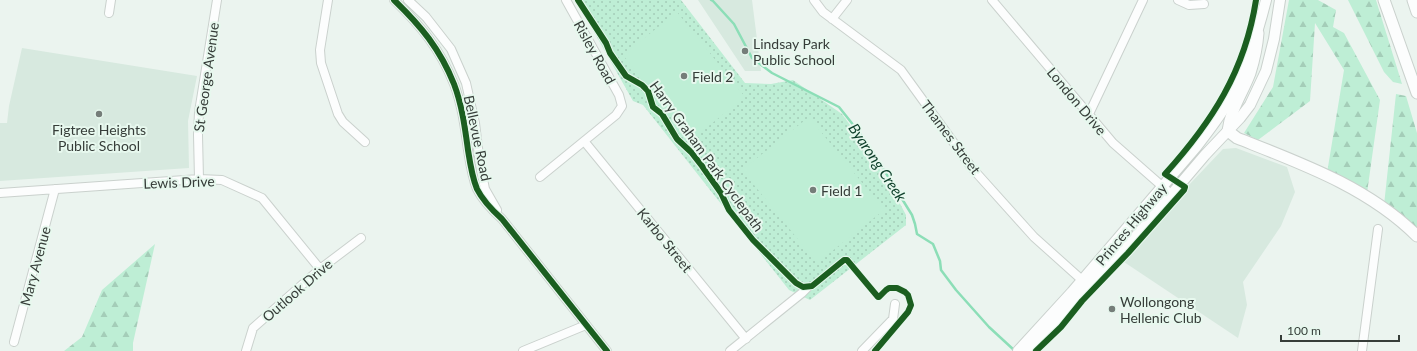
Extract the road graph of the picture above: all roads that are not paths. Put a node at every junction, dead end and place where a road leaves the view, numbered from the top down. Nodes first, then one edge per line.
1 (111, 0) edge
2 (217, 0) edge
3 (328, 0) edge
4 (394, 0) edge
5 (408, 0) edge
6 (566, 0) edge
7 (814, 0) edge
8 (847, 0) edge
9 (992, 0) edge
10 (1143, 0) edge
11 (1178, 0) edge
12 (1266, 0) edge
13 (1280, 0) edge
14 (1384, 0) edge
15 (1413, 0) edge
16 (1204, 4) dead end
17 (1417, 12) edge
18 (109, 13) dead end
19 (832, 19) junction
20 (1258, 33) junction
21 (1417, 93) edge
22 (1088, 116) junction
23 (1228, 131) junction
24 (584, 141) junction
25 (364, 142) dead end
26 (540, 177) dead end
27 (199, 179) junction
28 (1163, 186) junction
29 (55, 189) junction
30 (0, 193) edge
31 (1171, 194) junction
32 (502, 219) junction
33 (1378, 229) dead end
34 (1417, 236) edge
35 (361, 238) dead end
36 (320, 269) junction
37 (1082, 280) junction
38 (807, 288) dead end
39 (895, 304) dead end
40 (586, 325) junction
41 (746, 339) junction
42 (14, 342) dead end
43 (1024, 350) edge
44 (246, 351) edge
45 (523, 351) edge
46 (607, 351) edge
47 (730, 351) edge
48 (862, 351) edge
49 (1362, 351) edge

1 - 18 street
2 - 27 street, St George Avenue
3 - 25 street
4 - 32 street, Bellevue Road
5 - 32 street, Bellevue Road
6 - 24 street, Risley Road
7 - 19 street, Thames Street
8 - 19 street
9 - 22 street, London Drive
10 - 22 street
11 - 16 street
12 - 20 main road, Princes Highway
13 - 23 main road, Princes Highway
14 - 21 highway
15 - 17 highway
19 - 37 street, Thames Street
20 - 23 highway
20 - 28 main road, Princes Highway
22 - 28 street, London Drive
23 - 31 main road, Princes Highway
23 - 34 highway
24 - 26 street
24 - 41 street, Karbo Street
27 - 29 street, Lewis Drive
27 - 36 street, Lewis Drive
28 - 31 street, London Drive
28 - 37 main road, Princes Highway
29 - 30 street, Lewis Drive
29 - 42 street, Mary Avenue
31 - 43 main road, Princes Highway
32 - 40 street, Bellevue Road
33 - 49 street
35 - 36 street, Outlook Drive
36 - 44 street, Outlook Drive
37 - 43 main road, Princes Highway
38 - 41 street
39 - 48 street
40 - 45 street
40 - 46 street, Bellevue Road
41 - 47 street

